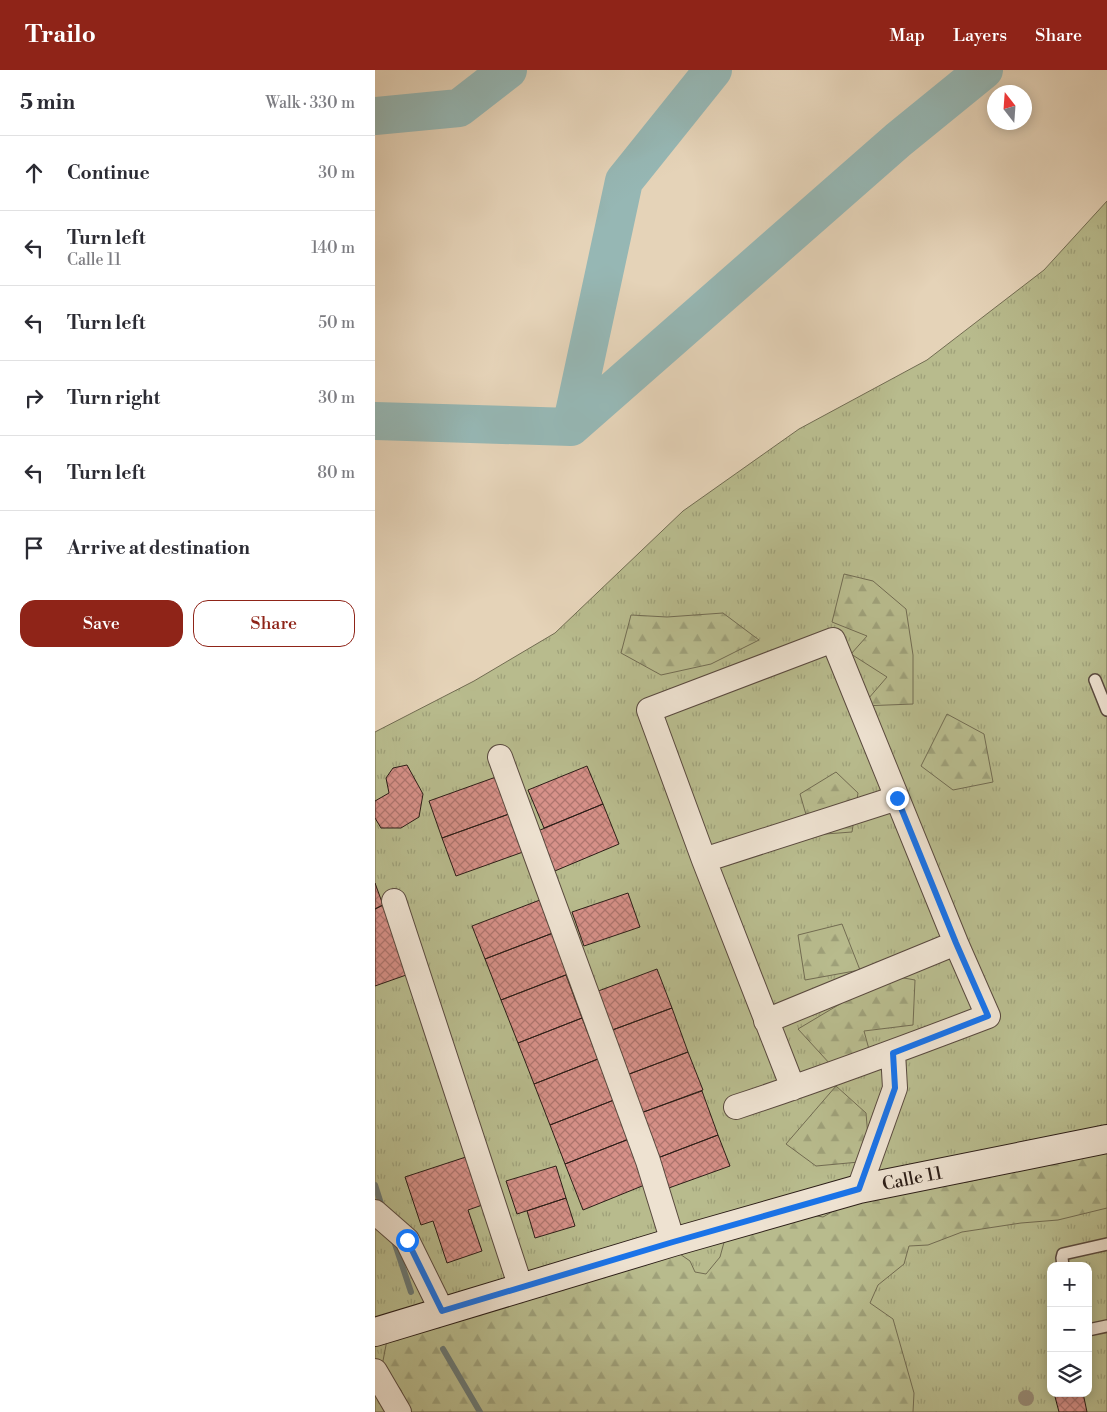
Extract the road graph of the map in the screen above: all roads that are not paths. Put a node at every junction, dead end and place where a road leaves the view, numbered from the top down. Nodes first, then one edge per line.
1 (1095, 680) dead end
2 (1107, 710) edge
3 (499, 757) dead end
4 (897, 798) junction
5 (704, 860) junction
6 (395, 901) dead end
7 (956, 943) junction
8 (766, 1021) junction
9 (893, 1053) junction
10 (793, 1088) junction
11 (735, 1107) dead end
12 (1107, 1139) edge
13 (859, 1189) junction
14 (375, 1212) edge
15 (673, 1242) junction
16 (1107, 1244) edge
17 (1062, 1262) edge
18 (521, 1288) junction
19 (442, 1311) junction
20 (1107, 1326) edge
21 (1092, 1329) edge
22 (375, 1332) edge
23 (375, 1371) edge
24 (399, 1412) edge

1 - 2 lane
3 - 15 street
4 - 5 street
4 - 5 street
4 - 7 street
5 - 8 street
6 - 18 street
7 - 8 street
7 - 9 street
8 - 10 street
9 - 10 street
9 - 13 street
10 - 11 street
12 - 13 main road, Calle 11
13 - 15 main road, Calle 11
14 - 19 street
15 - 18 main road, Calle 11
16 - 17 lane
18 - 19 main road, Calle 11
19 - 22 main road, Calle 11
20 - 21 lane
23 - 24 street

